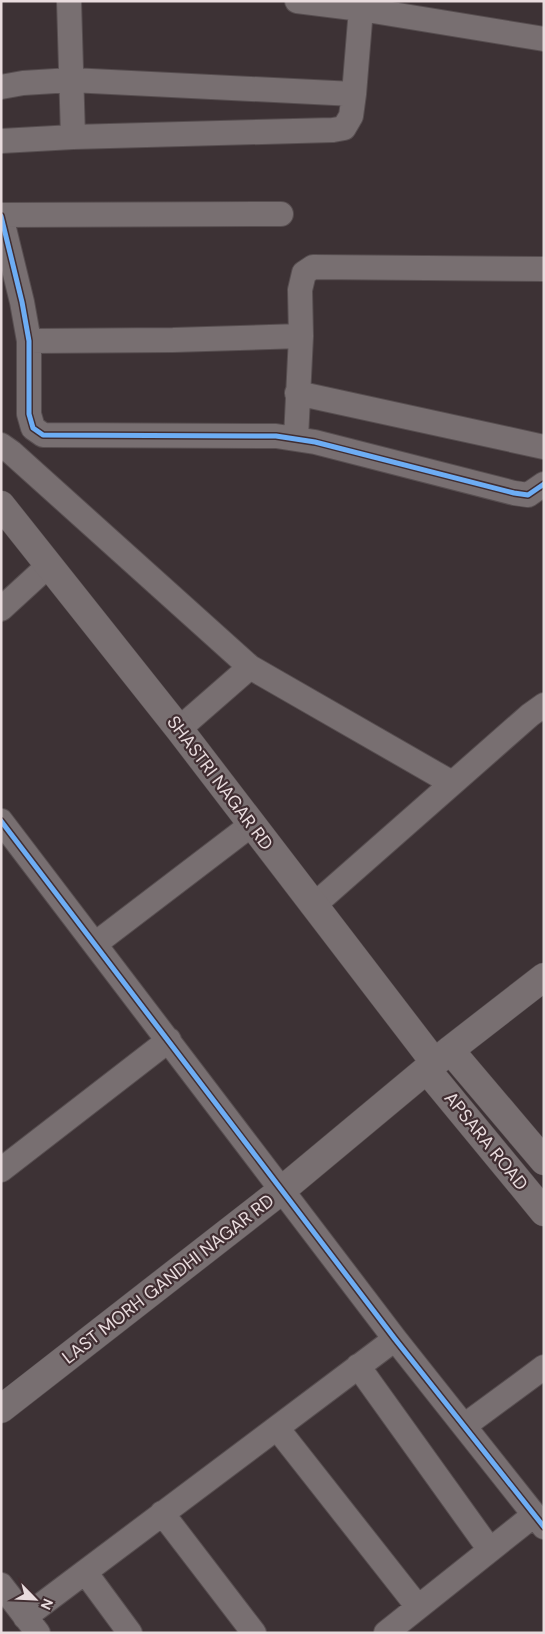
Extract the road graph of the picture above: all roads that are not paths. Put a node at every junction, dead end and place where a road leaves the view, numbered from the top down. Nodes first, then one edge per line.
1 (69, 1) edge
2 (297, 1) edge
3 (361, 9) junction
4 (544, 39) edge
5 (71, 80) junction
6 (1, 87) edge
7 (354, 94) junction
8 (73, 137) junction
9 (1, 140) edge
10 (282, 214) dead end
11 (1, 216) edge
12 (544, 269) edge
13 (301, 336) junction
14 (29, 341) junction
15 (297, 393) junction
16 (33, 428) junction
17 (296, 438) junction
18 (544, 448) edge
19 (5, 453) edge
20 (544, 484) edge
21 (1, 505) edge
22 (49, 564) junction
23 (1, 608) edge
24 (250, 667) junction
25 (544, 705) edge
26 (179, 729) junction
27 (452, 783) junction
28 (1, 821) edge
29 (252, 824) junction
30 (313, 906) junction
31 (95, 944) junction
32 (544, 976) edge
33 (169, 1040) junction
34 (438, 1061) junction
35 (544, 1161) edge
36 (1, 1170) edge
37 (282, 1190) junction
38 (544, 1212) edge
39 (395, 1339) junction
40 (358, 1366) junction
41 (544, 1367) edge
42 (1, 1409) edge
43 (464, 1426) junction
44 (277, 1428) junction
45 (162, 1513) junction
46 (539, 1521) edge
47 (490, 1550) junction
48 (85, 1572) junction
49 (1, 1585) edge
50 (418, 1607) junction
51 (31, 1625) edge
52 (130, 1633) edge
53 (254, 1633) edge
54 (386, 1633) edge

1 - 5 street
2 - 3 street
3 - 4 street
3 - 7 street
5 - 6 street
5 - 7 street
5 - 8 street
7 - 8 street
8 - 9 street
10 - 11 street
11 - 14 street
12 - 13 street
13 - 14 street
13 - 15 street
14 - 16 street
15 - 17 street
15 - 18 street
16 - 17 street
16 - 19 street
17 - 20 street
19 - 24 street
21 - 22 street, SHASTRI NAGAR RD
22 - 23 street
22 - 26 street, SHASTRI NAGAR RD
24 - 26 street
24 - 27 street
25 - 27 street
26 - 29 street, SHASTRI NAGAR RD
27 - 30 street
28 - 31 street
29 - 30 street, SHASTRI NAGAR RD
29 - 31 street
30 - 34 street, SHASTRI NAGAR RD
31 - 33 street
32 - 34 street, LAST MORH GANDHI NAGAR RD
33 - 36 street
33 - 37 street
34 - 35 street, APSARA ROAD
34 - 37 street, LAST MORH GANDHI NAGAR RD
34 - 38 street, APSARA ROAD
37 - 39 street
37 - 42 street, LAST MORH GANDHI NAGAR RD
39 - 40 street
39 - 43 street
40 - 44 street
40 - 47 street
41 - 43 street
43 - 46 street
44 - 45 street
44 - 50 street
45 - 48 street
45 - 53 street
46 - 47 street
47 - 50 street
48 - 51 street
48 - 52 street
49 - 51 street
50 - 54 street

